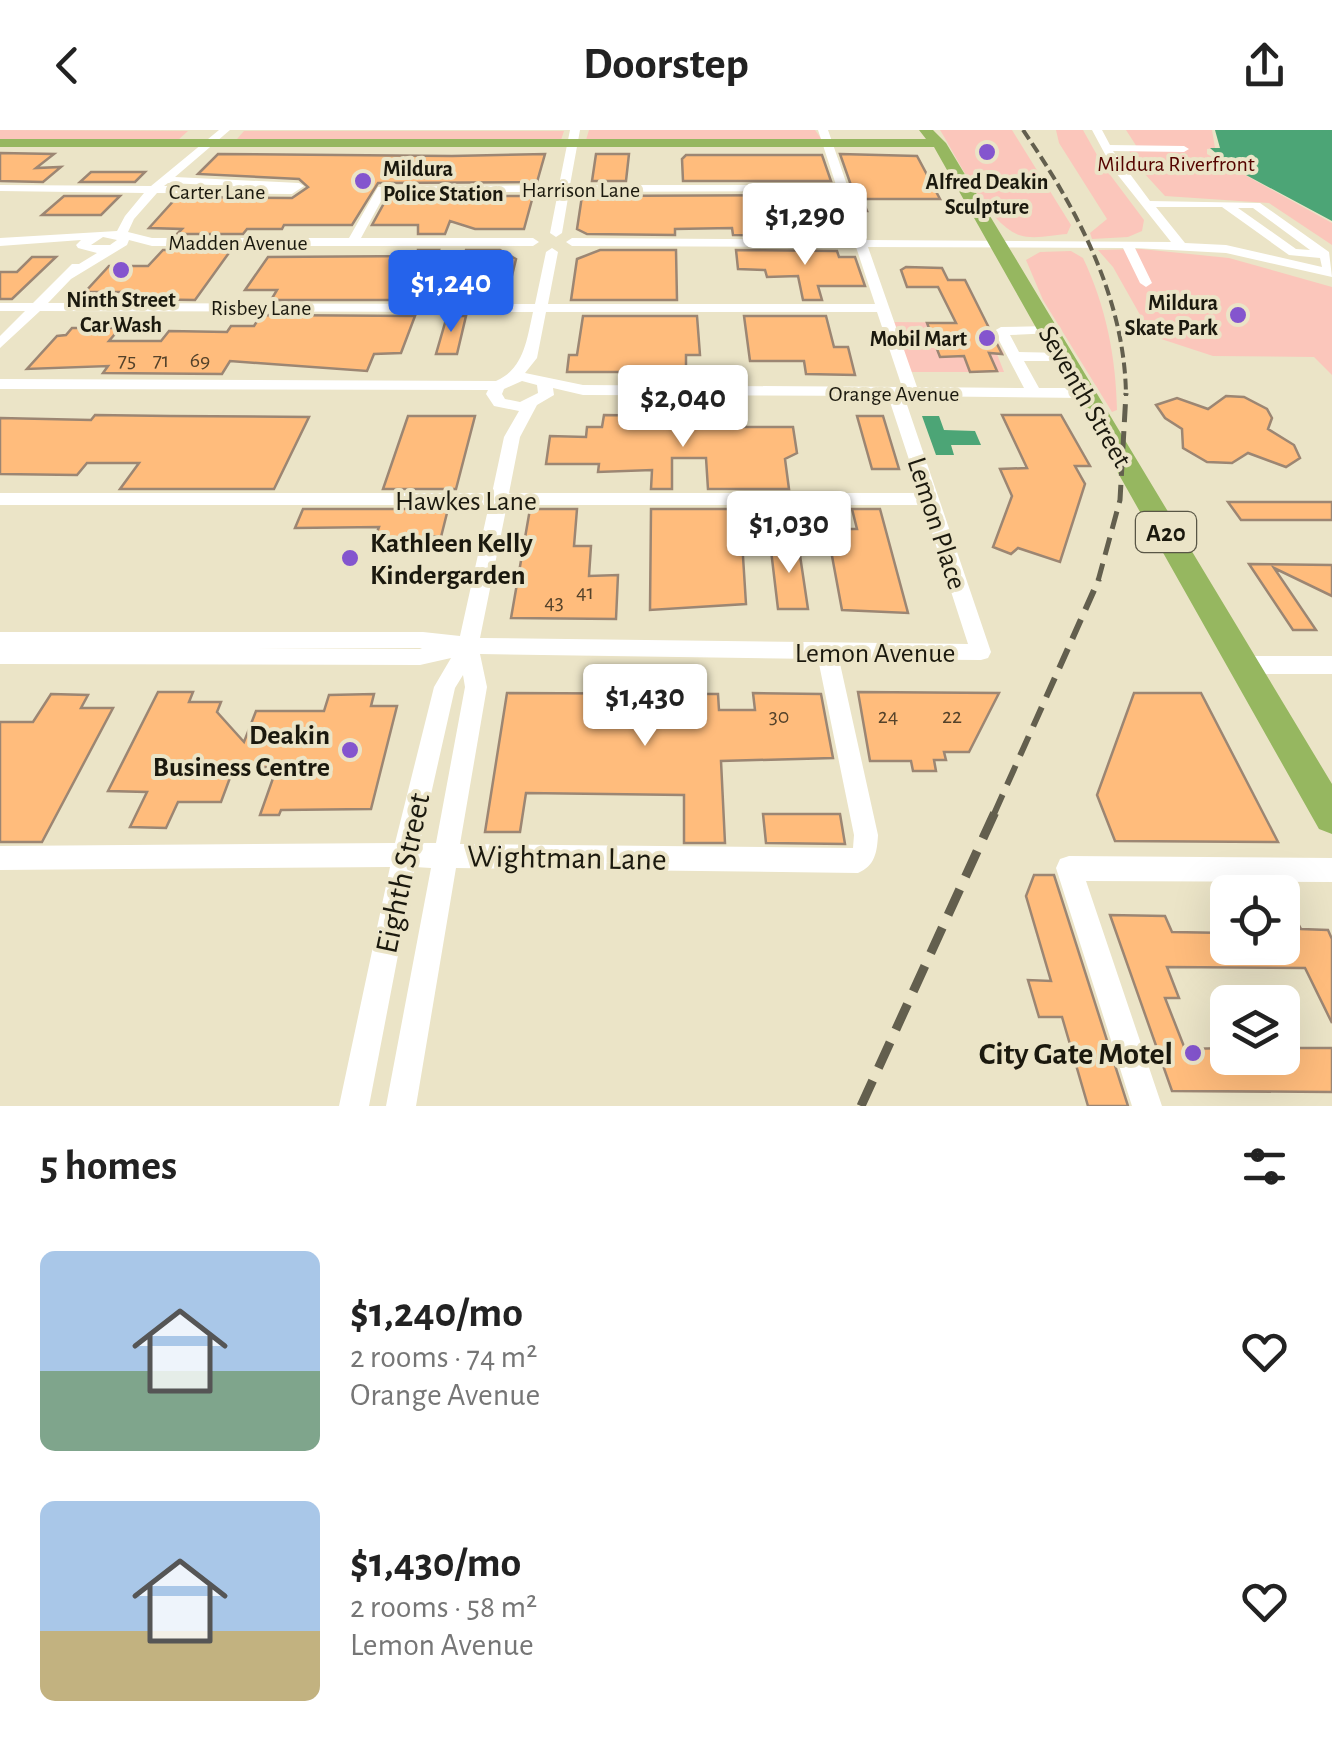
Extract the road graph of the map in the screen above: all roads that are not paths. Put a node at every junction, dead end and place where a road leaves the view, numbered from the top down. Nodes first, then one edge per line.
1 (226, 130) edge
2 (1097, 130) edge
3 (1110, 130) edge
4 (932, 134) edge
5 (825, 136) edge
6 (574, 138) edge
7 (206, 139) edge
8 (0, 143) edge
9 (1111, 149) junction
10 (1184, 149) dead end
11 (168, 178) junction
12 (0, 188) edge
13 (840, 188) junction
14 (563, 189) junction
15 (156, 190) junction
16 (1152, 204) junction
17 (130, 218) junction
18 (1162, 222) junction
19 (123, 234) junction
20 (556, 234) junction
21 (88, 241) junction
22 (0, 242) edge
23 (152, 242) junction
24 (353, 242) junction
25 (534, 242) junction
26 (572, 242) junction
27 (859, 243) junction
28 (991, 244) junction
29 (1133, 245) junction
30 (1181, 246) junction
31 (111, 248) junction
32 (552, 252) junction
33 (1324, 274) edge
34 (68, 276) junction
35 (1146, 283) dead end
36 (38, 306) junction
37 (0, 307) edge
38 (539, 308) junction
39 (882, 308) junction
40 (1049, 330) junction
41 (0, 344) edge
42 (1014, 356) junction
43 (1064, 356) junction
44 (530, 358) junction
45 (514, 378) junction
46 (0, 384) edge
47 (132, 391) junction
48 (538, 391) junction
49 (903, 393) junction
50 (1034, 393) junction
51 (1084, 393) junction
52 (500, 396) junction
53 (0, 398) edge
54 (512, 437) junction
55 (0, 498) edge
56 (931, 499) junction
57 (500, 501) junction
58 (0, 640) edge
59 (468, 647) junction
60 (827, 652) junction
61 (981, 652) joint
62 (0, 656) edge
63 (1246, 665) junction
64 (1332, 665) edge
65 (1332, 817) edge
66 (404, 855) junction
67 (448, 856) junction
68 (0, 858) edge
69 (1332, 870) edge
70 (354, 1106) edge
71 (402, 1106) edge
72 (1148, 1106) edge

1 - 7 street
2 - 9 street
3 - 9 street
4 - 5 highway, A20
4 - 28 highway, Seventh Street / A20
5 - 6 highway, A20
5 - 13 street, Lemon Place
6 - 7 highway, A20
6 - 14 street
7 - 8 highway, A20
7 - 11 street
9 - 10 street
9 - 16 street
11 - 15 street
11 - 15 street, Carter Lane
12 - 15 street, Carter Lane
13 - 14 street, Harrison Lane
13 - 27 street, Lemon Place
14 - 20 street
14 - 24 street, Harrison Lane
15 - 17 street
16 - 18 street
16 - 33 street
17 - 19 street
17 - 21 street
18 - 29 street
18 - 30 street
19 - 21 street, Madden Avenue
19 - 23 street, Madden Avenue
19 - 31 street
20 - 25 street
20 - 26 street
21 - 22 street
21 - 31 street
21 - 34 street
23 - 24 street, Madden Avenue
23 - 31 street
24 - 25 street, Madden Avenue
25 - 32 street
26 - 27 street
26 - 32 street
27 - 28 street
27 - 39 street, Lemon Place
28 - 29 street
28 - 40 highway, Seventh Street / A20
29 - 30 street
29 - 35 street
30 - 33 street
31 - 34 street
32 - 38 street
34 - 36 street
36 - 37 street, Risbey Lane
36 - 38 street, Risbey Lane
36 - 41 street
38 - 39 street, Risbey Lane
38 - 44 street
39 - 49 street, Lemon Place
40 - 42 street
40 - 43 highway, Seventh Street / A20
42 - 43 street
42 - 50 street
43 - 51 highway, Seventh Street / A20
44 - 45 street
44 - 48 street
45 - 48 street
45 - 52 street
46 - 47 street
47 - 52 street
47 - 53 street
48 - 49 street, Orange Avenue
48 - 52 street
48 - 54 street, Eighth Street
49 - 50 street, Orange Avenue
49 - 56 street, Lemon Place
50 - 51 street, Orange Avenue
51 - 63 highway, Seventh Street / A20
52 - 54 street, Eighth Street
54 - 57 street, Eighth Street
55 - 57 street, Hawkes Lane
56 - 57 street, Hawkes Lane
56 - 61 street, Lemon Place
57 - 59 street, Eighth Street
58 - 59 street, Lemon Avenue
59 - 60 street, Lemon Avenue
59 - 62 street, Lemon Avenue
59 - 66 street, Eighth Street
59 - 67 street, Eighth Street
60 - 61 street, Lemon Avenue
60 - 67 street, Wightman Lane
63 - 64 street
63 - 65 highway, Seventh Street / A20
66 - 67 street, Wightman Lane
66 - 68 street, Wightman Lane
66 - 70 street, Eighth Street
67 - 71 street, Eighth Street
69 - 72 street

